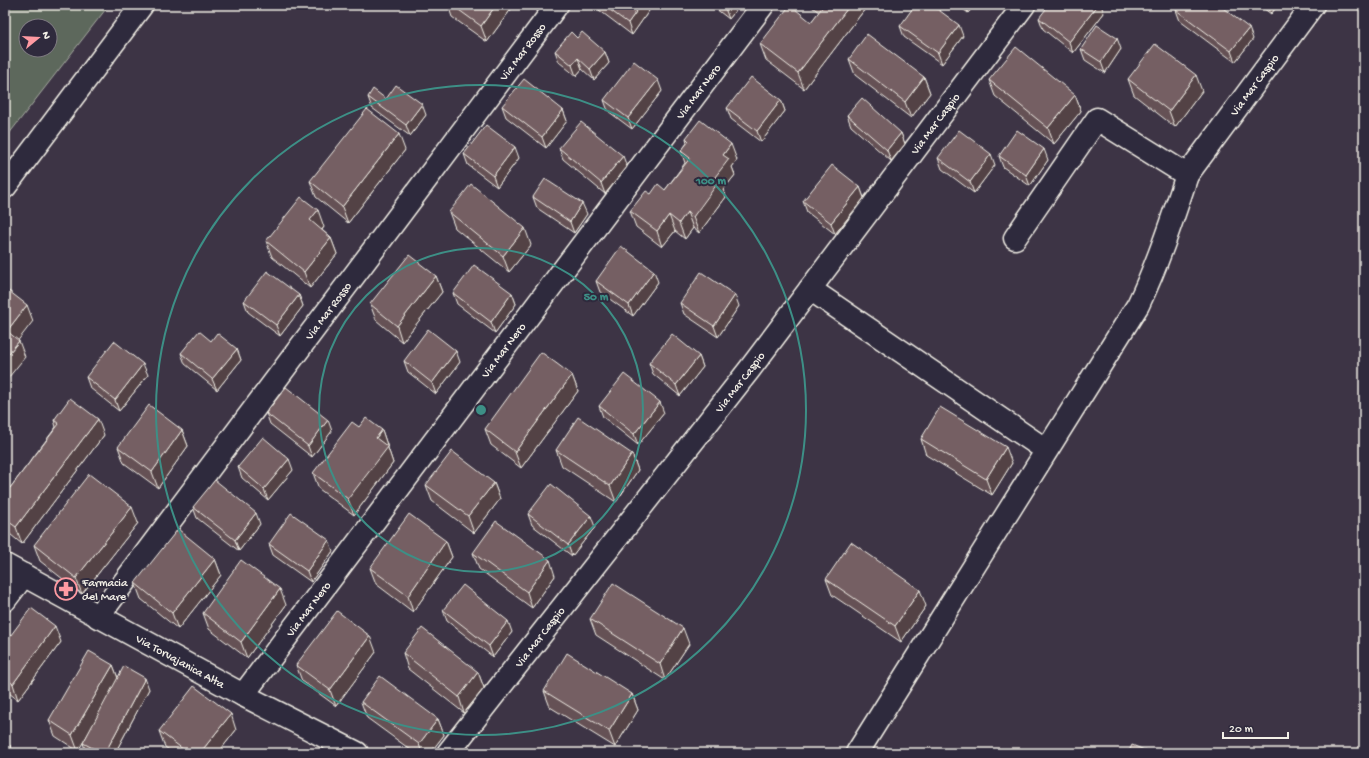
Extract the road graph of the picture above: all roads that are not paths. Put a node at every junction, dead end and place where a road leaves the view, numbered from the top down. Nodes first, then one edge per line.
1 (142, 5) edge
2 (556, 5) edge
3 (763, 5) edge
4 (1024, 5) edge
5 (1314, 5) edge
6 (1187, 175) junction
7 (5, 187) edge
8 (1015, 238) dead end
9 (810, 289) junction
10 (1046, 450) junction
11 (14, 570) edge
12 (5, 600) edge
13 (98, 617) junction
14 (243, 695) junction
15 (357, 753) edge
16 (448, 753) edge
17 (857, 753) edge

1 - 7 street
2 - 13 street, Via Mar Rosso
3 - 14 street, Via Mar Nero
4 - 9 street, Via Mar Caspio
5 - 6 street, Via Mar Caspio
6 - 8 street
6 - 10 street, Via Mar Caspio
9 - 10 street
9 - 16 street, Via Mar Caspio
10 - 17 street, Via Mar Caspio
11 - 12 street
11 - 13 street, Via Torvajanica Alta
13 - 14 street, Via Torvajanica Alta
14 - 15 street, Via Torvajanica Alta

